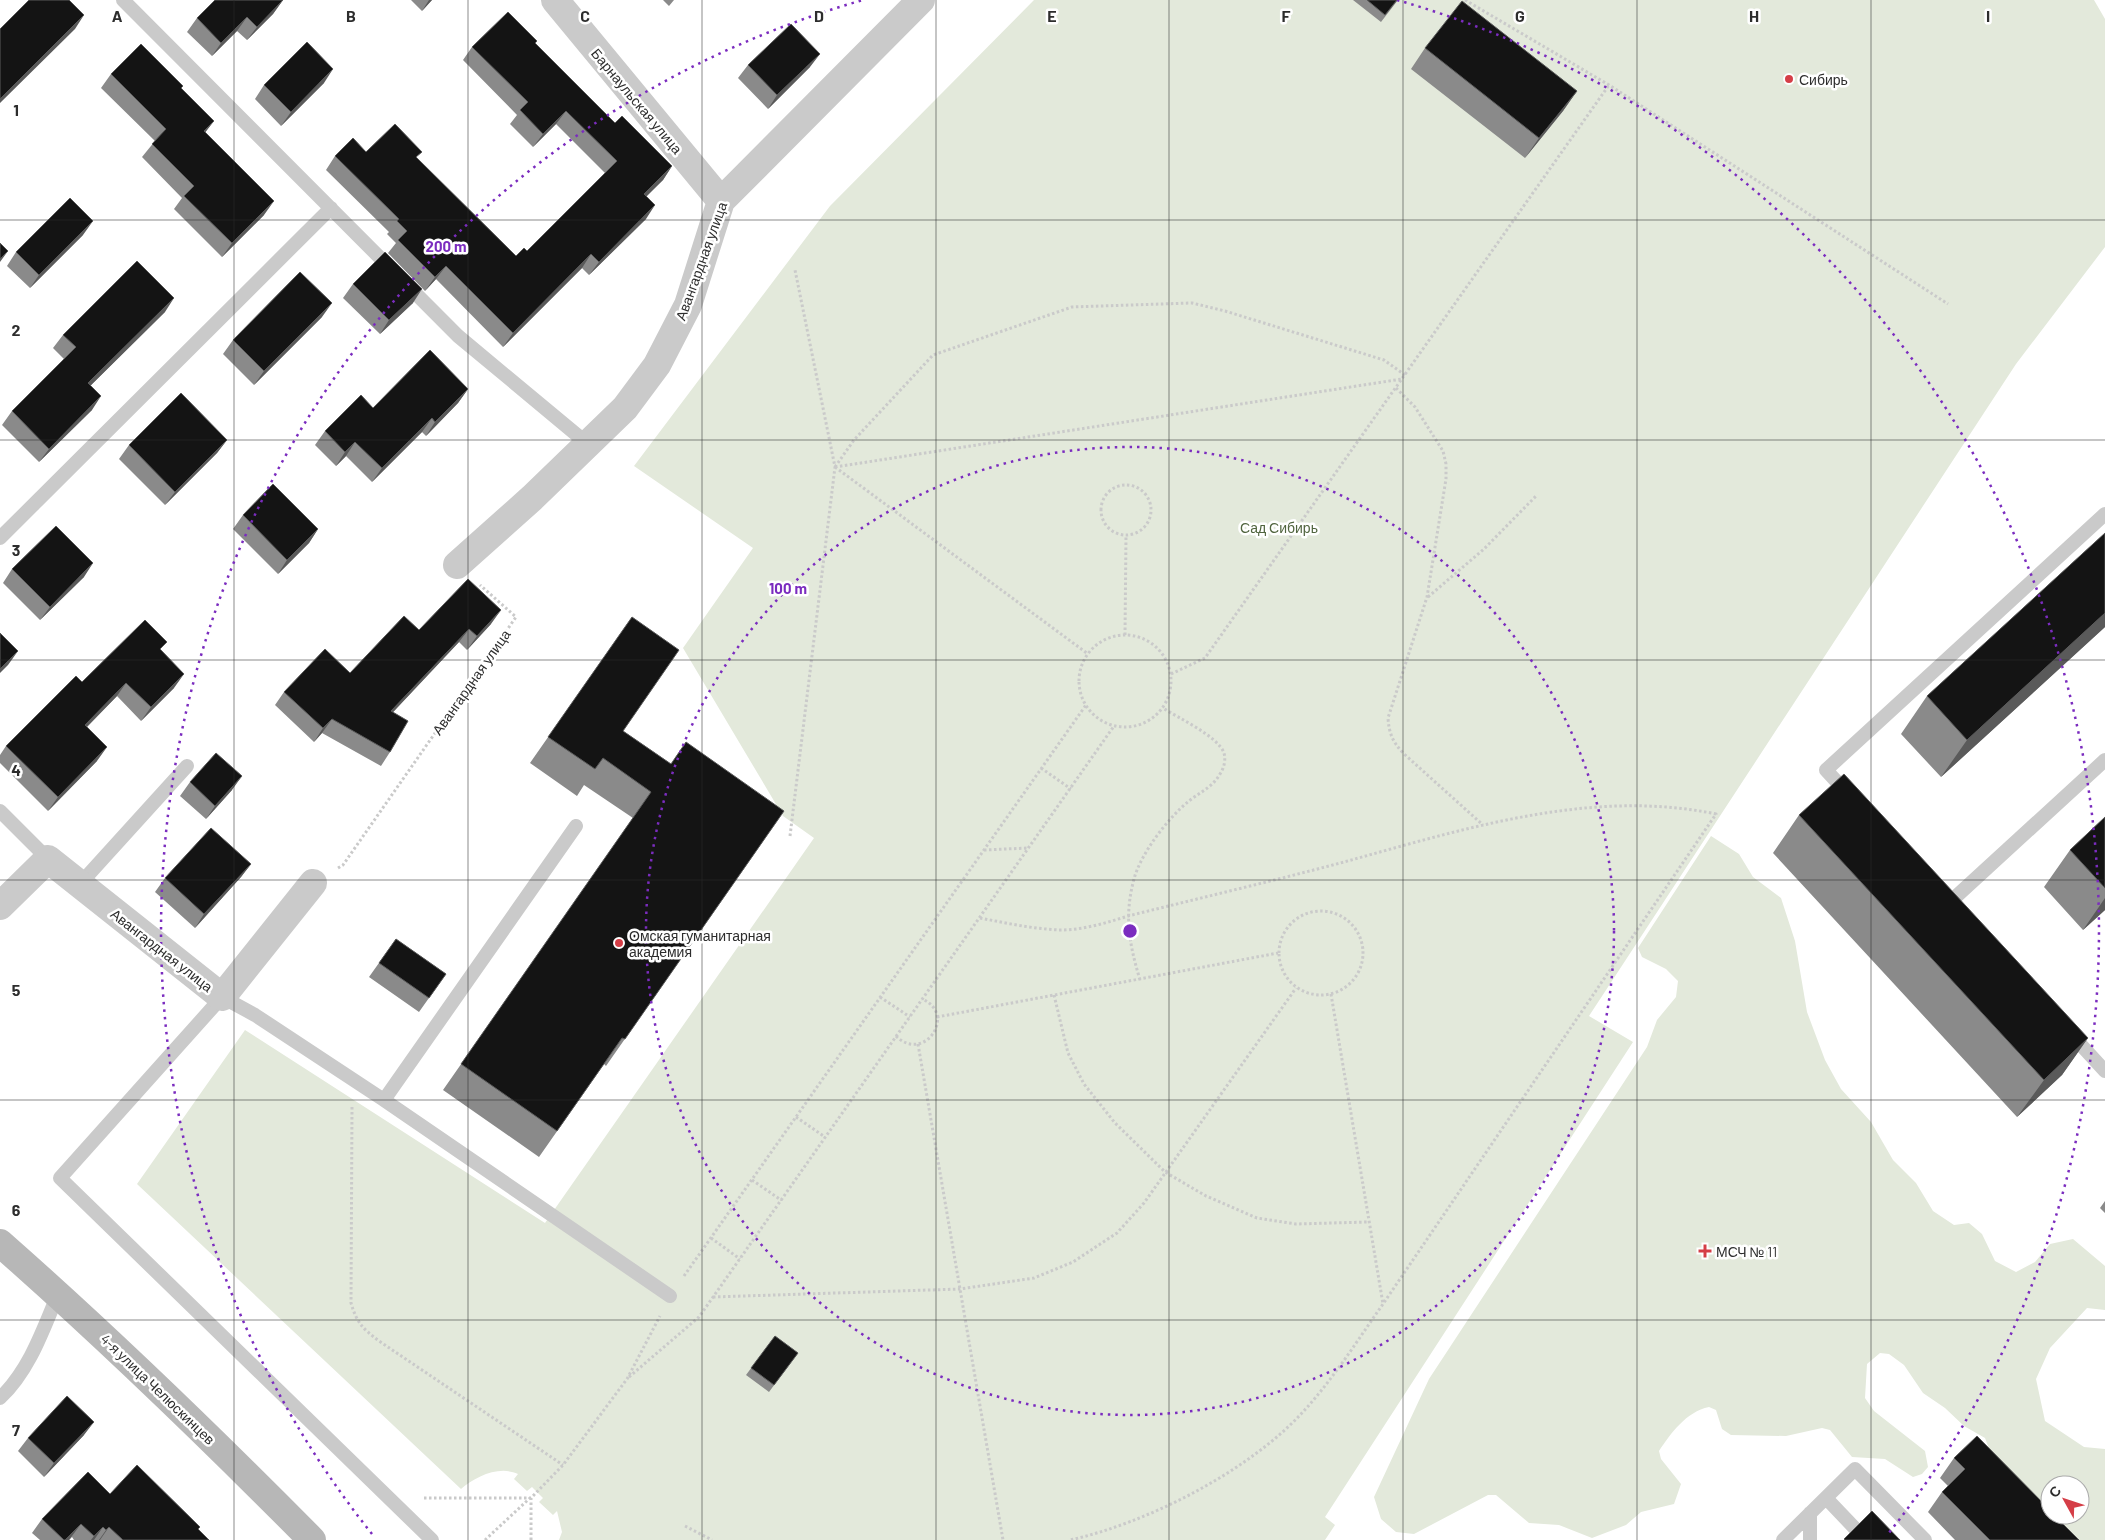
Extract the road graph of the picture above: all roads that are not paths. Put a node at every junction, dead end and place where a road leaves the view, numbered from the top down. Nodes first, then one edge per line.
1 (123, 0) edge
2 (555, 0) edge
3 (921, 0) edge
4 (721, 201) junction
5 (331, 208) junction
6 (589, 445) junction
7 (2105, 514) edge
8 (0, 538) edge
9 (458, 565) road end
10 (2105, 760) edge
11 (187, 766) dead end
12 (1858, 805) edge
13 (0, 811) edge
14 (576, 826) dead end
15 (48, 860) junction
16 (313, 883) road end
17 (79, 885) junction
18 (1949, 903) edge
19 (0, 906) edge
20 (222, 997) junction
21 (2058, 1020) edge
22 (2105, 1071) edge
23 (384, 1100) junction
24 (0, 1243) edge
25 (58, 1294) junction
26 (670, 1296) road end
27 (0, 1398) edge
28 (1826, 1498) junction
29 (1810, 1513) junction
30 (312, 1540) edge
31 (432, 1540) edge
32 (1783, 1540) edge
33 (1810, 1540) edge
34 (1866, 1540) edge
35 (1925, 1540) edge

1 - 5 lane
2 - 4 street, Барнаульская улица
3 - 4 street, Авангардная улица
4 - 6 street, Авангардная улица
5 - 6 lane
5 - 8 lane
6 - 9 street, Авангардная улица
7 - 12 lane
10 - 18 lane
11 - 17 lane
13 - 15 lane
14 - 23 lane
15 - 17 street, Авангардная улица
15 - 19 street
16 - 20 street, Авангардная улица
17 - 20 street, Авангардная улица
20 - 23 lane
20 - 31 lane
21 - 22 lane
23 - 26 lane
24 - 25 main road, 4-я улица Челюскинцев
25 - 27 lane
25 - 30 main road, 4-я улица Челюскинцев
28 - 29 lane
28 - 34 lane
28 - 35 lane
29 - 32 lane
29 - 33 lane

